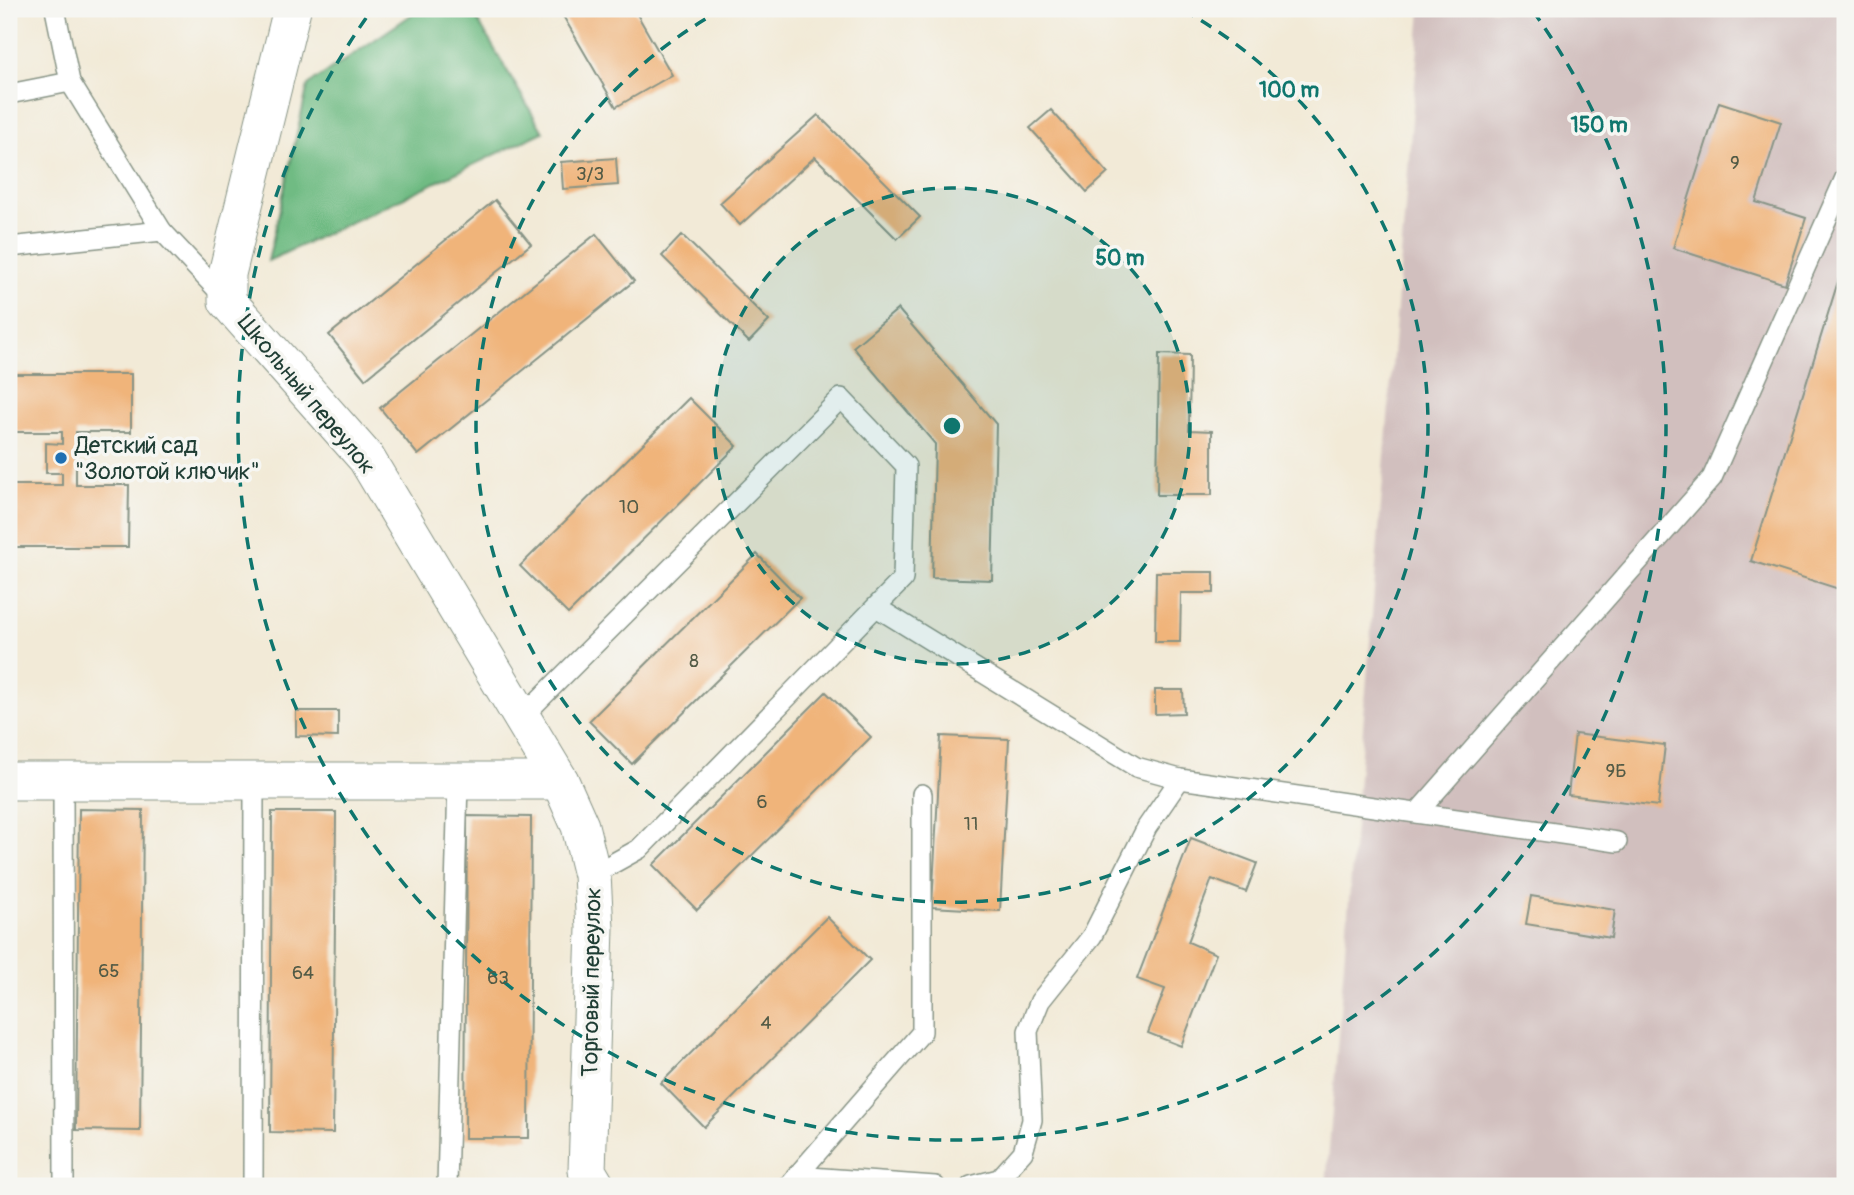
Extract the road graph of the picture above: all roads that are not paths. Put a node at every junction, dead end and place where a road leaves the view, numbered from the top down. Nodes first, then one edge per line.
1 (55, 9) edge
2 (292, 9) edge
3 (70, 82) junction
4 (9, 94) edge
5 (1845, 178) edge
6 (162, 231) junction
7 (9, 247) edge
8 (227, 300) junction
9 (876, 607) junction
10 (522, 717) junction
11 (1180, 779) junction
12 (9, 781) edge
13 (62, 781) junction
14 (254, 781) junction
15 (458, 781) junction
16 (560, 781) junction
17 (922, 794) dead end
18 (1417, 813) junction
19 (1617, 842) dead end
20 (592, 875) junction
21 (792, 1181) edge
22 (64, 1186) edge
23 (253, 1186) edge
24 (447, 1186) edge
25 (596, 1186) edge
26 (935, 1186) edge
27 (971, 1186) edge

1 - 3 lane
2 - 8 street, Школьный переулок
3 - 4 lane
3 - 6 lane
5 - 18 lane
6 - 7 lane
6 - 8 lane
8 - 10 street, Школьный переулок
9 - 10 lane
9 - 11 lane
9 - 20 lane
10 - 16 street, Школьный переулок
11 - 18 lane
11 - 27 lane
12 - 13 street
13 - 14 street
13 - 22 lane
14 - 15 street
14 - 23 lane
15 - 16 street
15 - 24 lane
16 - 20 street, Торговый переулок
17 - 21 lane
18 - 19 lane
20 - 25 street, Торговый переулок
21 - 26 lane

